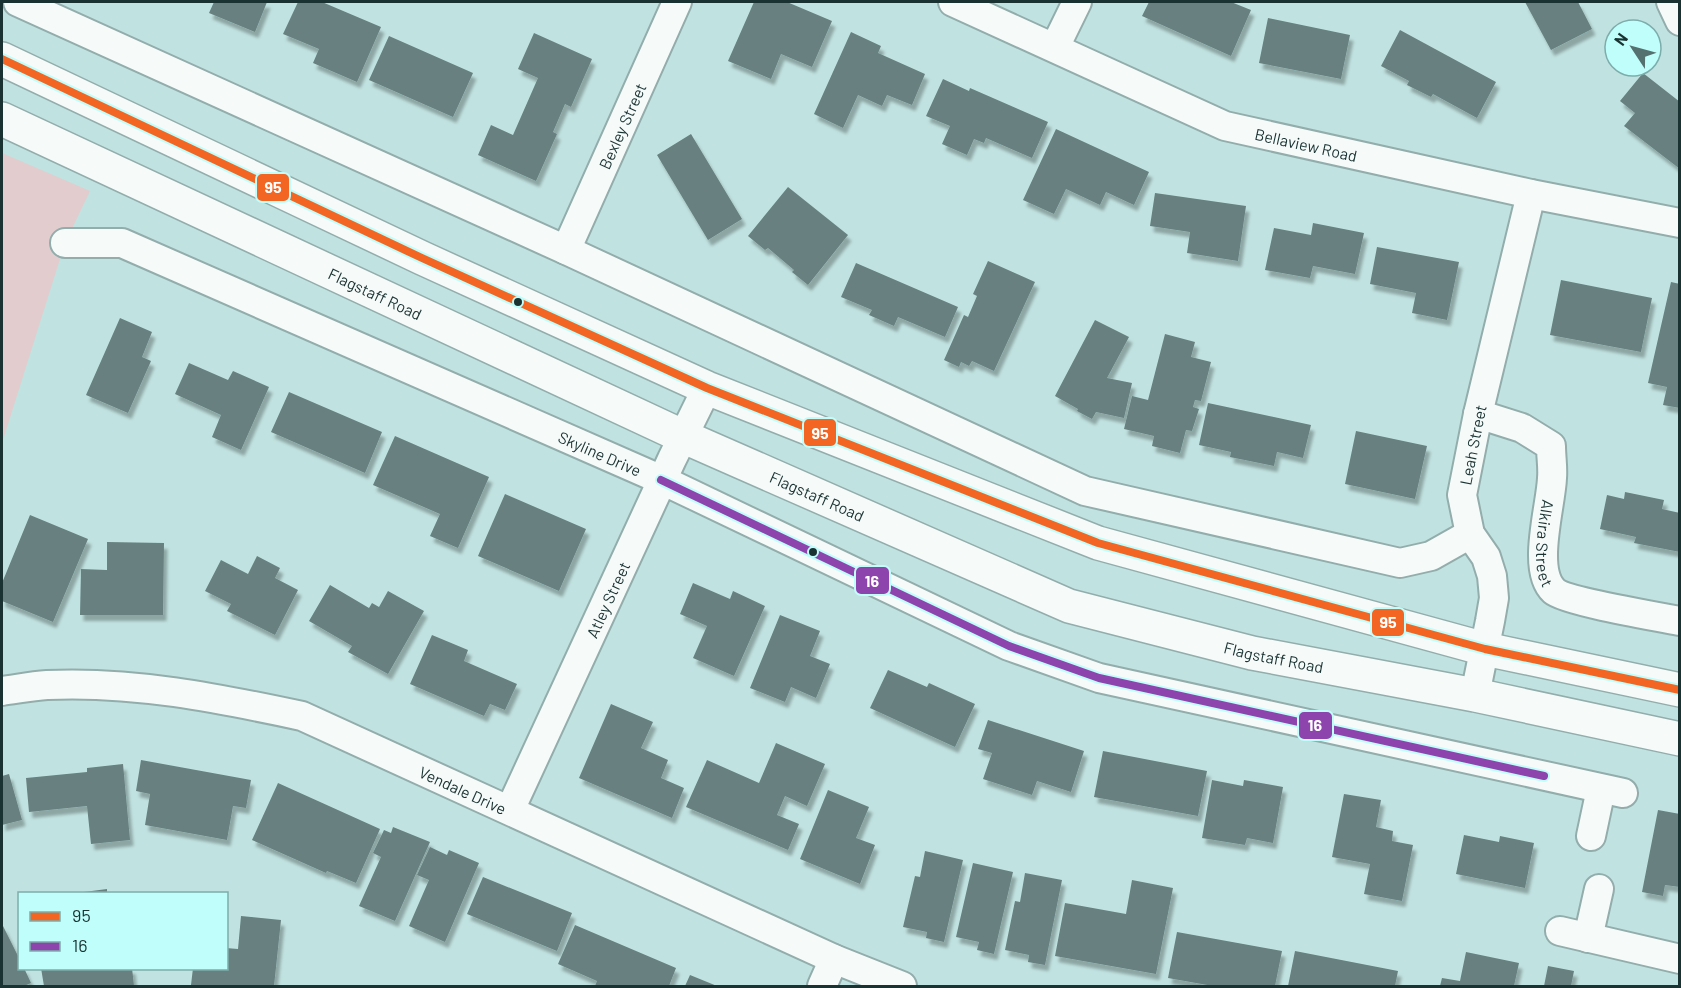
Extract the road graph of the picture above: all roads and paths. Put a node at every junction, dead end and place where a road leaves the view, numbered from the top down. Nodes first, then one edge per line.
1 (18, 2) edge
2 (677, 2) edge
3 (953, 2) edge
4 (1077, 2) edge
5 (1671, 2) edge
6 (1680, 21) edge
7 (1055, 47) junction
8 (2, 59) edge
9 (2, 119) edge
10 (1531, 194) junction
11 (1680, 223) edge
12 (65, 243) dead end
13 (567, 250) junction
14 (707, 388) junction
15 (1478, 414) junction
16 (682, 436) junction
17 (662, 480) junction
18 (1470, 534) junction
19 (1680, 621) edge
20 (1485, 649) junction
21 (1680, 690) edge
22 (2, 691) edge
23 (1475, 695) junction
24 (1680, 739) edge
25 (510, 810) junction
26 (1591, 836) dead end
27 (1599, 889) dead end
28 (1560, 931) dead end
29 (1588, 938) junction
30 (834, 959) junction
31 (1680, 959) edge
32 (822, 987) edge
33 (902, 987) edge

1 - 13 street
2 - 13 street, Bexley Street
3 - 7 street, Bellaview Road
4 - 7 street
5 - 6 street
7 - 10 street, Bellaview Road
8 - 14 main road
9 - 16 main road, Flagstaff Road
10 - 11 street, Bellaview Road
10 - 15 street, Leah Street
12 - 17 street, Skyline Drive
13 - 18 street
14 - 16 street, Atley Street
14 - 20 main road
15 - 18 street, Leah Street
15 - 19 street, Alkira Street
16 - 17 street, Atley Street
16 - 23 main road, Flagstaff Road
17 - 25 street, Atley Street
17 - 26 street, Skyline Drive
18 - 20 street, Leah Street
20 - 21 main road
20 - 23 street, Leah Street
22 - 25 street, Vendale Drive
23 - 24 main road, Flagstaff Road
25 - 30 street, Vendale Drive
27 - 29 street
28 - 29 street
29 - 31 street
30 - 32 street
30 - 33 street, Vendale Drive

